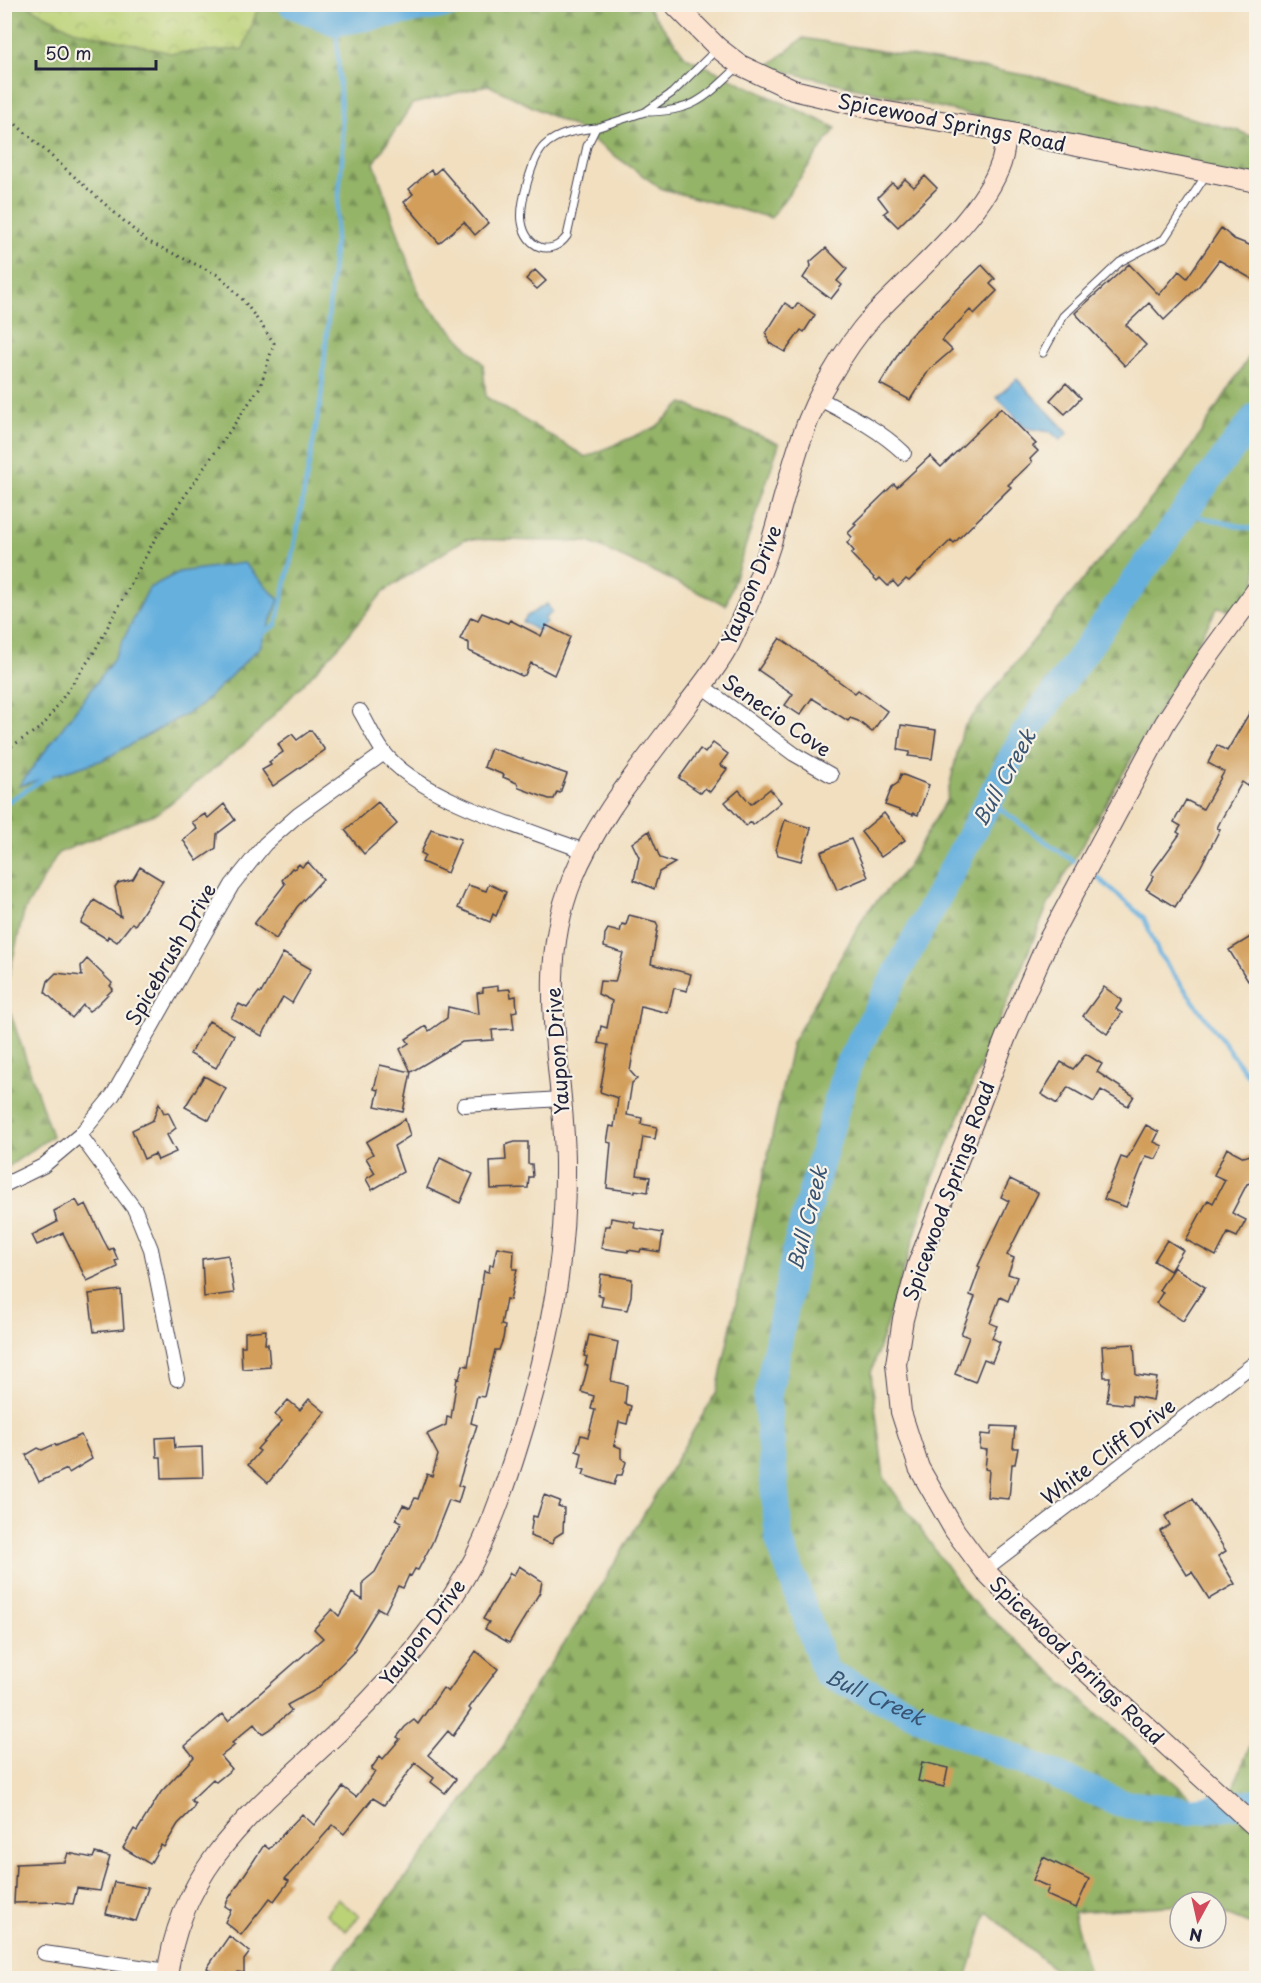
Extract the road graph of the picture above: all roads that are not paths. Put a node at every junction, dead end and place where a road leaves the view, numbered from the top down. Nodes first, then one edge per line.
1 (674, 4) edge
2 (718, 48) junction
3 (740, 65) junction
4 (645, 112) junction
5 (596, 129) junction
6 (1007, 132) junction
7 (1208, 173) junction
8 (1257, 183) edge
9 (1043, 353) dead end
10 (818, 398) junction
11 (904, 453) dead end
12 (1254, 599) edge
13 (702, 686) junction
14 (360, 711) dead end
15 (384, 753) junction
16 (831, 775) dead end
17 (584, 851) junction
18 (561, 1099) junction
19 (464, 1105) dead end
20 (80, 1135) junction
21 (4, 1185) edge
22 (1257, 1362) edge
23 (177, 1379) dead end
24 (984, 1570) junction
25 (1255, 1826) edge
26 (44, 1953) dead end
27 (167, 1975) edge

1 - 2 street, Spicewood Springs Road
2 - 3 street, Spicewood Springs Road
2 - 4 lane
3 - 4 lane
3 - 6 street, Spicewood Springs Road
4 - 5 lane
5 - 5 lane
6 - 7 street, Spicewood Springs Road
6 - 10 street, Yaupon Drive
7 - 8 street, Spicewood Springs Road
7 - 9 lane
10 - 11 street
10 - 13 street, Yaupon Drive
12 - 24 street, Spicewood Springs Road
13 - 16 street, Senecio Cove
13 - 17 street, Yaupon Drive
14 - 15 street
15 - 17 street
15 - 20 street, Spicebrush Drive
17 - 18 street, Yaupon Drive
18 - 19 street
18 - 27 street, Yaupon Drive
20 - 21 street, Spicebrush Drive
20 - 23 street
22 - 24 street, White Cliff Drive
24 - 25 street, Spicewood Springs Road
26 - 27 street

